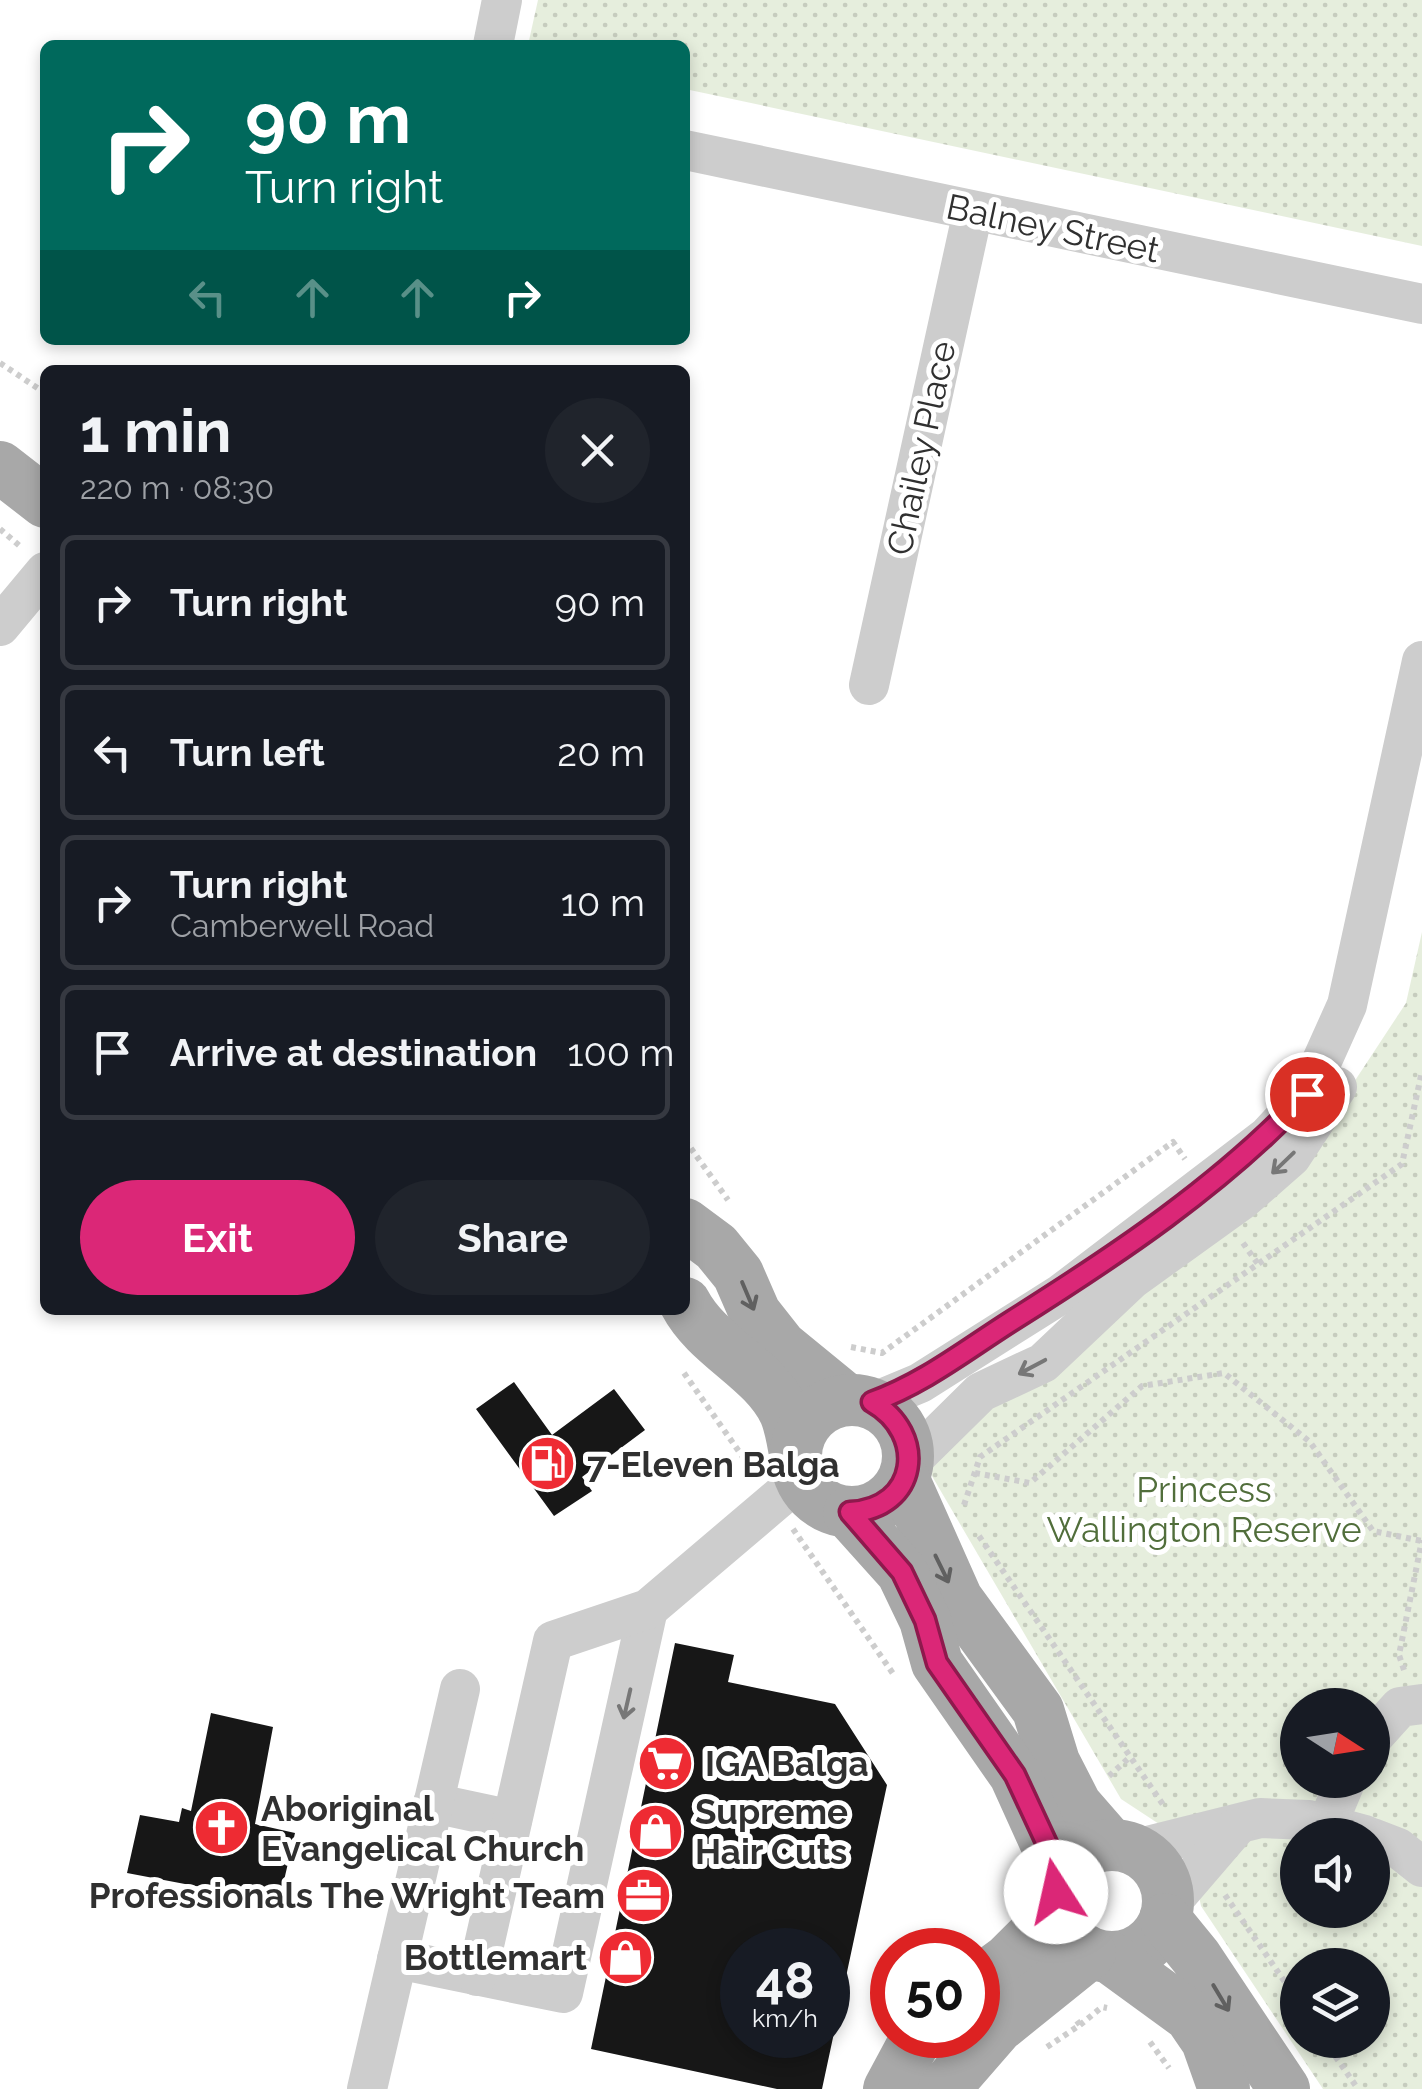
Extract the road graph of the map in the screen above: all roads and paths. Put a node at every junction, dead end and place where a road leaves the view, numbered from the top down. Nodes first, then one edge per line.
1 (502, 0) edge
2 (493, 40) edge
3 (690, 151) edge
4 (973, 212) junction
5 (1422, 304) edge
6 (0, 363) edge
7 (40, 390) edge
8 (0, 431) edge
9 (40, 457) edge
10 (0, 467) edge
11 (40, 498) edge
12 (40, 578) edge
13 (0, 626) edge
14 (1422, 660) edge
15 (869, 686) dead end
16 (1422, 781) edge
17 (1422, 1071) edge
18 (690, 1157) edge
19 (1214, 1200) junction
20 (707, 1213) edge
21 (1258, 1264) junction
22 (690, 1309) edge
23 (846, 1346) dead end
24 (674, 1358) dead end
25 (859, 1401) junction
26 (906, 1472) junction
27 (975, 1473) junction
28 (790, 1480) junction
29 (962, 1511) dead end
30 (850, 1512) junction
31 (1422, 1541) edge
32 (648, 1609) junction
33 (901, 1684) dead end
34 (460, 1689) dead end
35 (1419, 1704) edge
36 (1390, 1719) edge
37 (434, 1803) junction
38 (512, 1820) junction
39 (1280, 1821) edge
40 (1235, 1828) junction
41 (1390, 1845) edge
42 (1123, 1847) junction
43 (1422, 1867) edge
44 (1056, 1901) junction
45 (1166, 1912) junction
46 (1100, 1955) junction
47 (398, 1959) junction
48 (1000, 1966) edge
49 (477, 1976) junction
50 (1064, 2004) junction
51 (1117, 2012) dead end
52 (1142, 2031) dead end
53 (1033, 2057) dead end
54 (906, 2058) edge
55 (1336, 2058) edge
56 (1173, 2074) dead end
57 (367, 2089) edge
58 (889, 2089) edge
59 (944, 2089) edge
60 (1224, 2089) edge
61 (1284, 2089) edge
62 (1358, 2089) edge

1 - 2 street
3 - 4 street, Balney Street
4 - 5 street, Balney Street
4 - 15 street, Chailey Place
6 - 7 path
8 - 9 main road
10 - 11 main road
12 - 13 street
14 - 19 street
16 -> 19 street
17 - 21 path
18 - 20 path
19 - 21 path
19 - 23 path
19 - 25 street
19 -> 26 street
20 -> 25 main road
21 - 27 path
22 - 28 main road
24 - 28 path
25 - 26 main road
25 - 28 main road
26 - 30 main road
26 -> 42 main road
27 - 29 path
27 - 31 path
28 - 30 main road
28 - 32 street
28 - 33 path
30 - 44 main road
31 - 35 path
32 - 38 street
32 -> 49 street
34 - 37 street
35 - 36 street
37 - 38 street
37 - 47 street
38 - 49 street
39 - 40 street
40 - 42 street
40 - 45 street
41 - 43 street
42 - 44 main road
42 - 45 main road
44 - 46 main road
44 - 48 main road
45 - 46 main road
45 -> 61 main road
46 - 50 main road
46 - 60 main road
47 - 49 street
47 - 57 street
50 - 51 path
50 - 53 path
50 - 59 main road
52 - 56 path
54 - 58 main road
55 - 62 path

